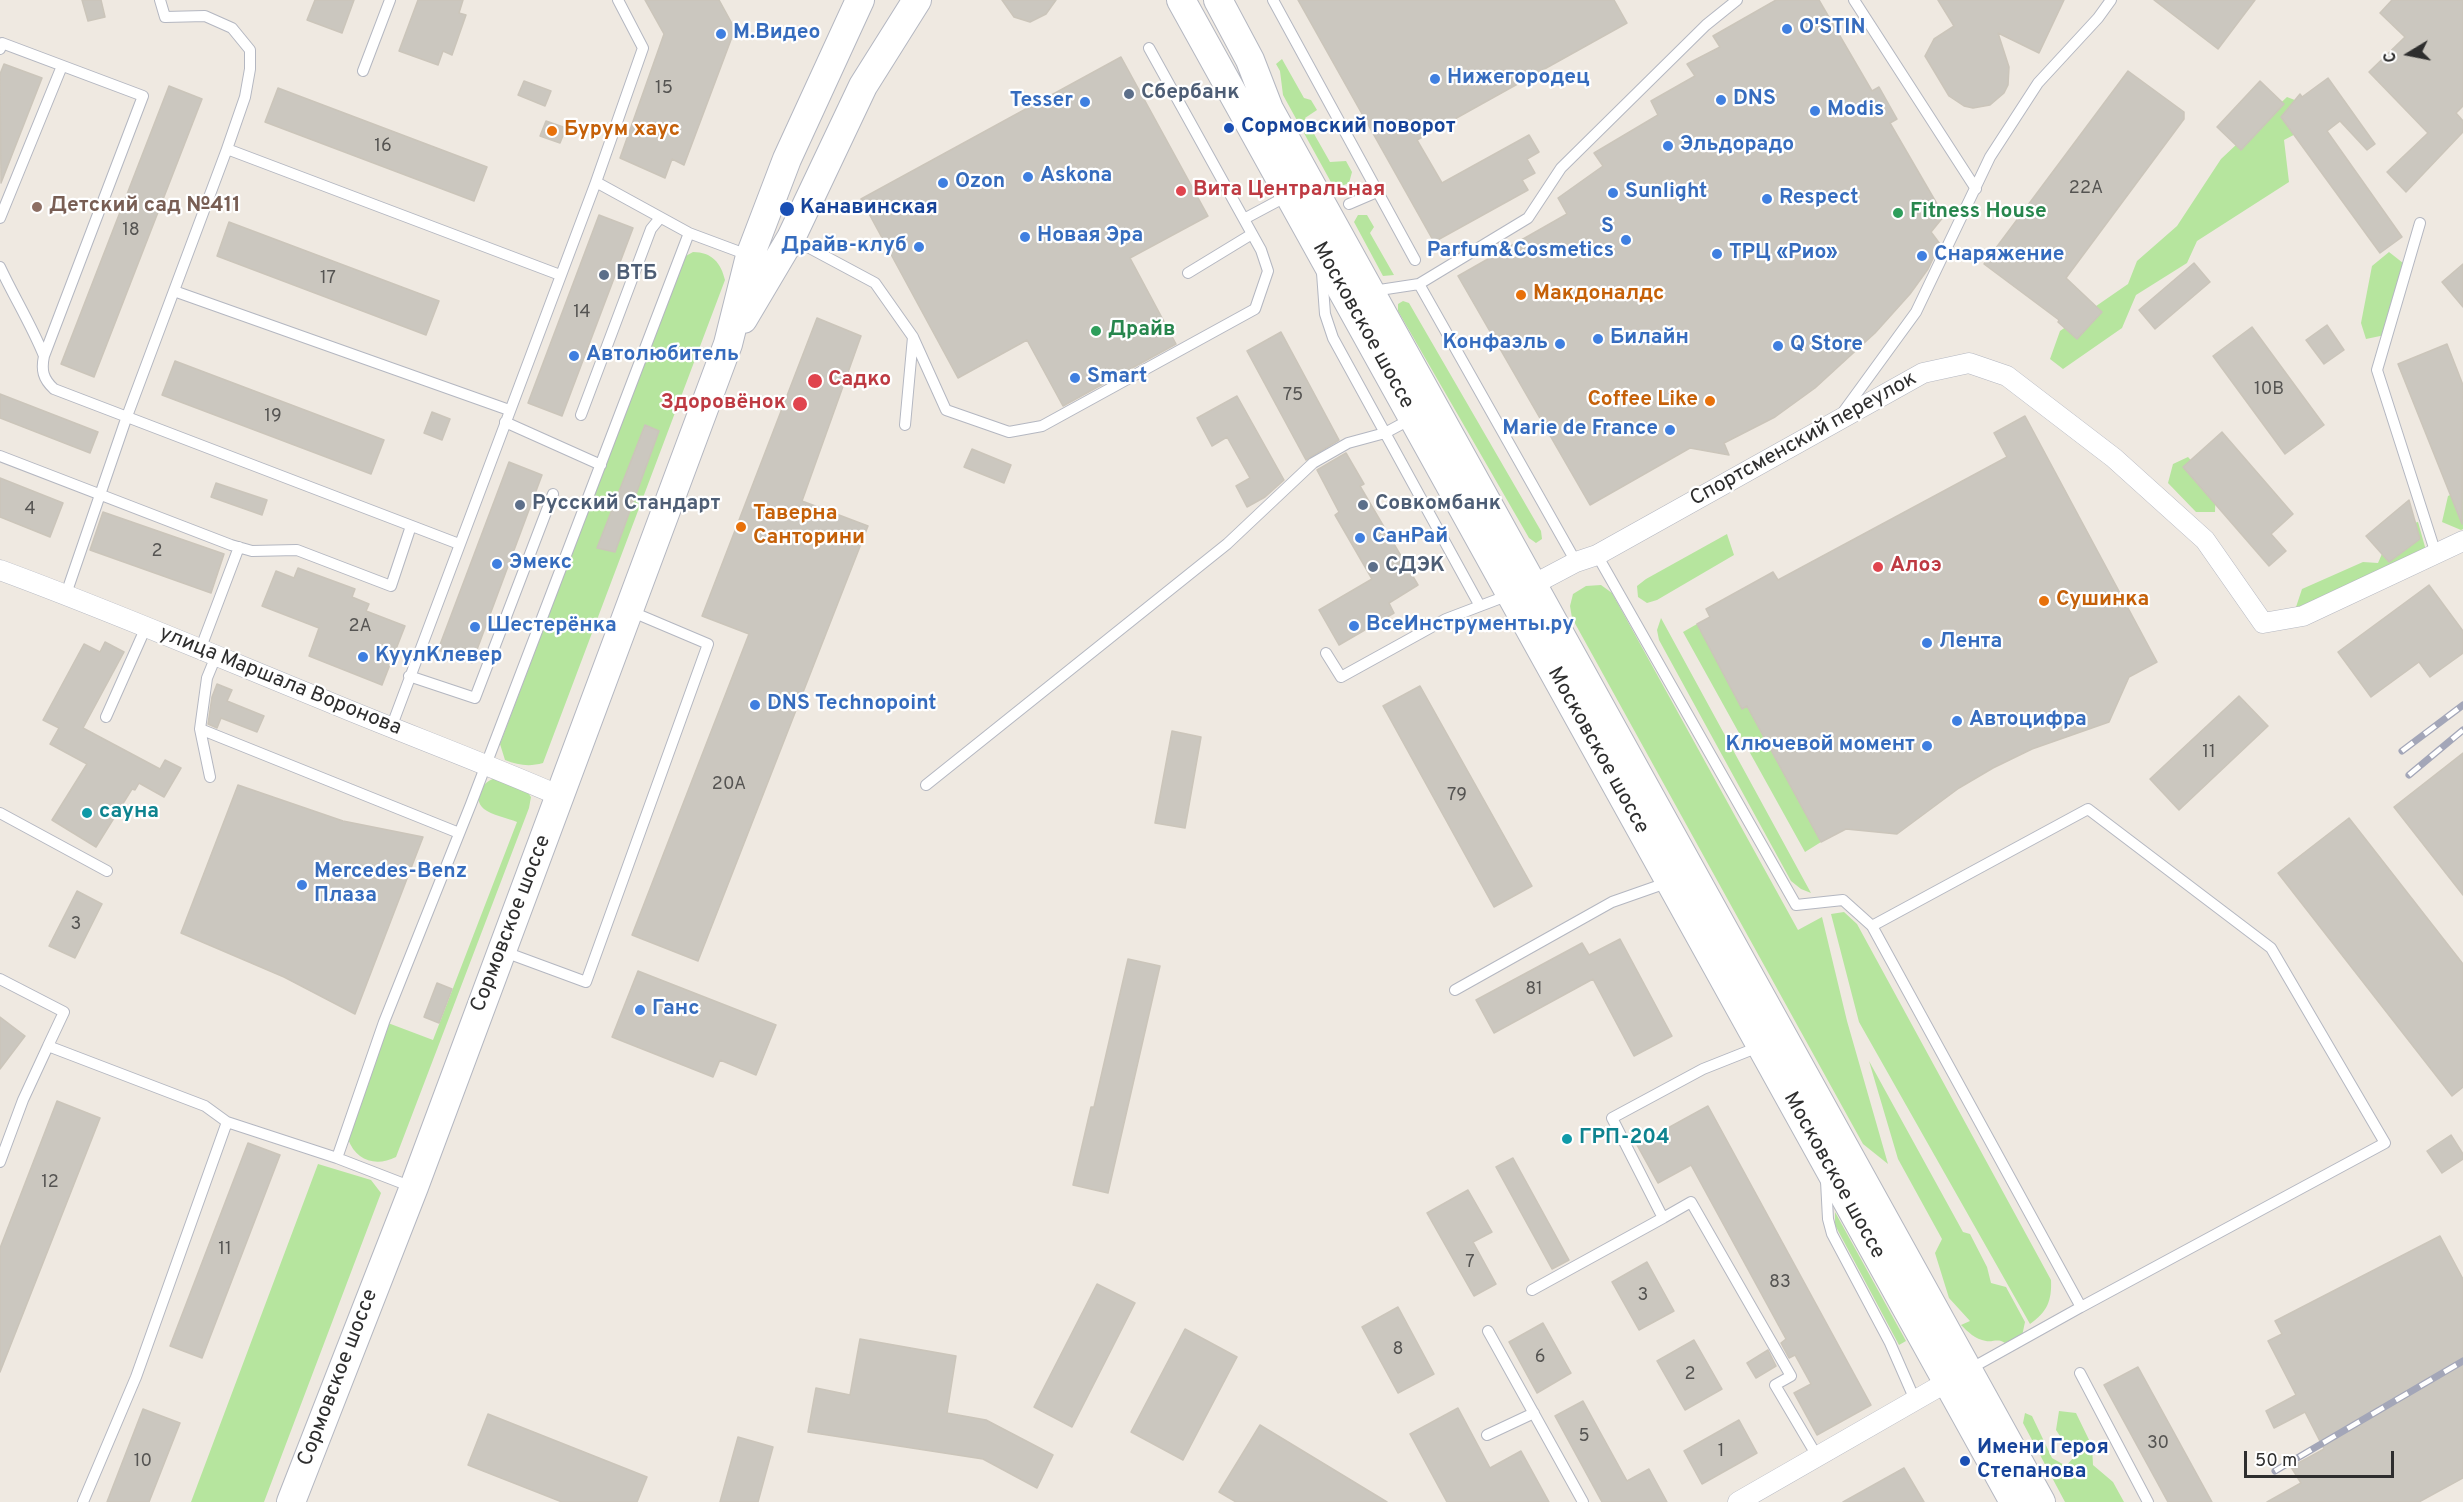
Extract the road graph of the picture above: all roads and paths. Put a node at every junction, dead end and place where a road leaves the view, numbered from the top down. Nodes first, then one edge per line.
1 (160, 0) edge
2 (390, 0) edge
3 (618, 0) edge
4 (860, 0) edge
5 (917, 0) edge
6 (1181, 0) edge
7 (1218, 0) edge
8 (1273, 0) edge
9 (1737, 0) edge
10 (1854, 0) edge
11 (2111, 0) edge
12 (1149, 48) dead end
13 (0, 49) edge
14 (62, 66) junction
15 (363, 71) dead end
16 (227, 149) junction
17 (596, 182) junction
18 (1976, 189) junction
19 (1377, 192) junction
20 (1289, 195) junction
21 (1349, 204) dead end
22 (0, 218) edge
23 (660, 218) junction
24 (1244, 219) junction
25 (2420, 223) dead end
26 (689, 233) junction
27 (1252, 234) junction
28 (791, 238) junction
29 (1315, 241) junction
30 (750, 256) junction
31 (1415, 260) dead end
32 (0, 267) edge
33 (1188, 273) dead end
34 (560, 276) junction
35 (1419, 284) junction
36 (174, 291) junction
37 (1370, 291) junction
38 (913, 337) junction
39 (728, 345) junction
40 (44, 356) junction
41 (509, 410) junction
42 (581, 415) dead end
43 (1413, 418) junction
44 (126, 419) junction
45 (1838, 419) junction
46 (505, 422) junction
47 (905, 425) dead end
48 (1385, 433) junction
49 (0, 456) edge
50 (601, 465) junction
51 (99, 494) junction
52 (553, 494) dead end
53 (411, 526) junction
54 (2463, 541) edge
55 (459, 544) junction
56 (239, 547) junction
57 (2436, 554) junction
58 (1597, 555) junction
59 (1576, 561) junction
60 (0, 570) edge
61 (1522, 590) junction
62 (66, 594) junction
63 (1480, 606) junction
64 (629, 611) junction
65 (146, 627) junction
66 (208, 653) junction
67 (1326, 653) dead end
68 (409, 676) junction
69 (106, 717) dead end
70 (392, 728) junction
71 (200, 729) junction
72 (485, 763) junction
73 (210, 777) dead end
74 (926, 785) dead end
75 (560, 796) junction
76 (0, 813) edge
77 (459, 833) junction
78 (107, 872) dead end
79 (1670, 882) junction
80 (1872, 926) junction
81 (501, 951) junction
82 (0, 979) edge
83 (1455, 990) dead end
84 (48, 1046) junction
85 (1761, 1046) junction
86 (227, 1122) junction
87 (1822, 1157) junction
88 (337, 1158) junction
89 (0, 1162) edge
90 (414, 1187) junction
91 (1663, 1218) junction
92 (1532, 1290) dead end
93 (2081, 1307) junction
94 (1488, 1331) dead end
95 (2080, 1373) dead end
96 (1958, 1376) junction
97 (1915, 1400) junction
98 (1534, 1413) junction
99 (1487, 1435) dead end
100 (1817, 1456) junction
101 (83, 1502) edge
102 (291, 1502) edge
103 (1583, 1502) edge
104 (1738, 1502) edge
105 (2014, 1502) edge
106 (2041, 1502) edge
107 (2148, 1502) edge

1 - 16 lane
2 - 15 lane
3 - 17 lane
4 - 30 main road, Сормовское шоссе
5 - 28 main road, Сормовское шоссе
6 - 20 main road, Московское шоссе
7 - 37 main road, Московское шоссе
8 - 19 lane
9 - 35 lane
10 - 18 lane
11 - 18 lane
12 - 24 lane
13 - 14 lane
14 - 22 lane
14 - 40 lane
16 - 34 lane
16 - 36 lane
17 - 23 lane
17 - 34 lane
18 - 45 lane
19 - 21 lane
19 - 31 lane
20 - 24 lane
20 - 29 main road, Московское шоссе
23 - 26 lane
23 - 42 lane
24 - 27 lane
25 - 57 lane
26 - 30 lane
26 - 50 lane
27 - 33 lane
27 - 38 lane
28 - 38 lane
28 - 39 main road, Сормовское шоссе
29 - 43 main road, Московское шоссе
29 - 48 lane
30 - 39 main road, Сормовское шоссе
32 - 40 lane
34 - 41 lane
35 - 37 lane
35 - 59 lane
36 - 41 lane
36 - 44 lane
37 - 61 main road, Московское шоссе
38 - 47 lane
39 - 64 main road, Сормовское шоссе
40 - 44 lane
41 - 46 lane
43 - 48 lane
43 - 61 main road, Московское шоссе
44 - 51 lane
44 - 53 lane
45 - 57 street, Спортсменский переулок
45 - 58 street, Спортсменский переулок
46 - 50 lane
46 - 55 lane
48 - 63 lane
48 - 74 lane
49 - 51 lane
50 - 72 lane
51 - 56 lane
51 - 62 lane
52 - 68 lane
53 - 55 lane
53 - 56 lane
54 - 57 street, Спортсменский переулок
55 - 68 lane
56 - 66 lane
58 - 59 street, Спортсменский переулок
58 - 80 lane
59 - 61 street, Спортсменский переулок
60 - 62 street, улица Маршала Воронова
61 - 63 lane
61 - 79 main road, Московское шоссе
61 - 96 main road, Московское шоссе
62 - 65 street, улица Маршала Воронова
63 - 67 lane
64 - 75 main road, Сормовское шоссе
64 - 81 lane
65 - 66 street, улица Маршала Воронова
65 - 69 lane
66 - 70 street, улица Маршала Воронова
66 - 71 lane
68 - 70 lane
70 - 72 street, улица Маршала Воронова
71 - 73 lane
71 - 77 lane
72 - 75 street, улица Маршала Воронова
72 - 77 lane
75 - 81 main road, Сормовское шоссе
76 - 78 lane
77 - 88 lane
79 - 83 lane
79 - 85 main road, Московское шоссе
80 - 93 lane
80 - 93 lane
81 - 90 main road, Сормовское шоссе
82 - 84 lane
84 - 86 lane
84 - 89 lane
85 - 87 main road, Московское шоссе
85 - 91 lane
86 - 88 lane
86 - 101 lane
87 - 96 main road, Московское шоссе
87 - 97 lane
88 - 90 lane
90 - 102 main road, Сормовское шоссе
91 - 92 lane
91 - 100 lane
93 - 96 lane
94 - 98 lane
95 - 107 lane
96 - 97 street
96 - 105 main road, Московское шоссе
96 - 106 main road, Московское шоссе
97 - 100 street
98 - 99 lane
98 - 103 lane
100 - 104 street

